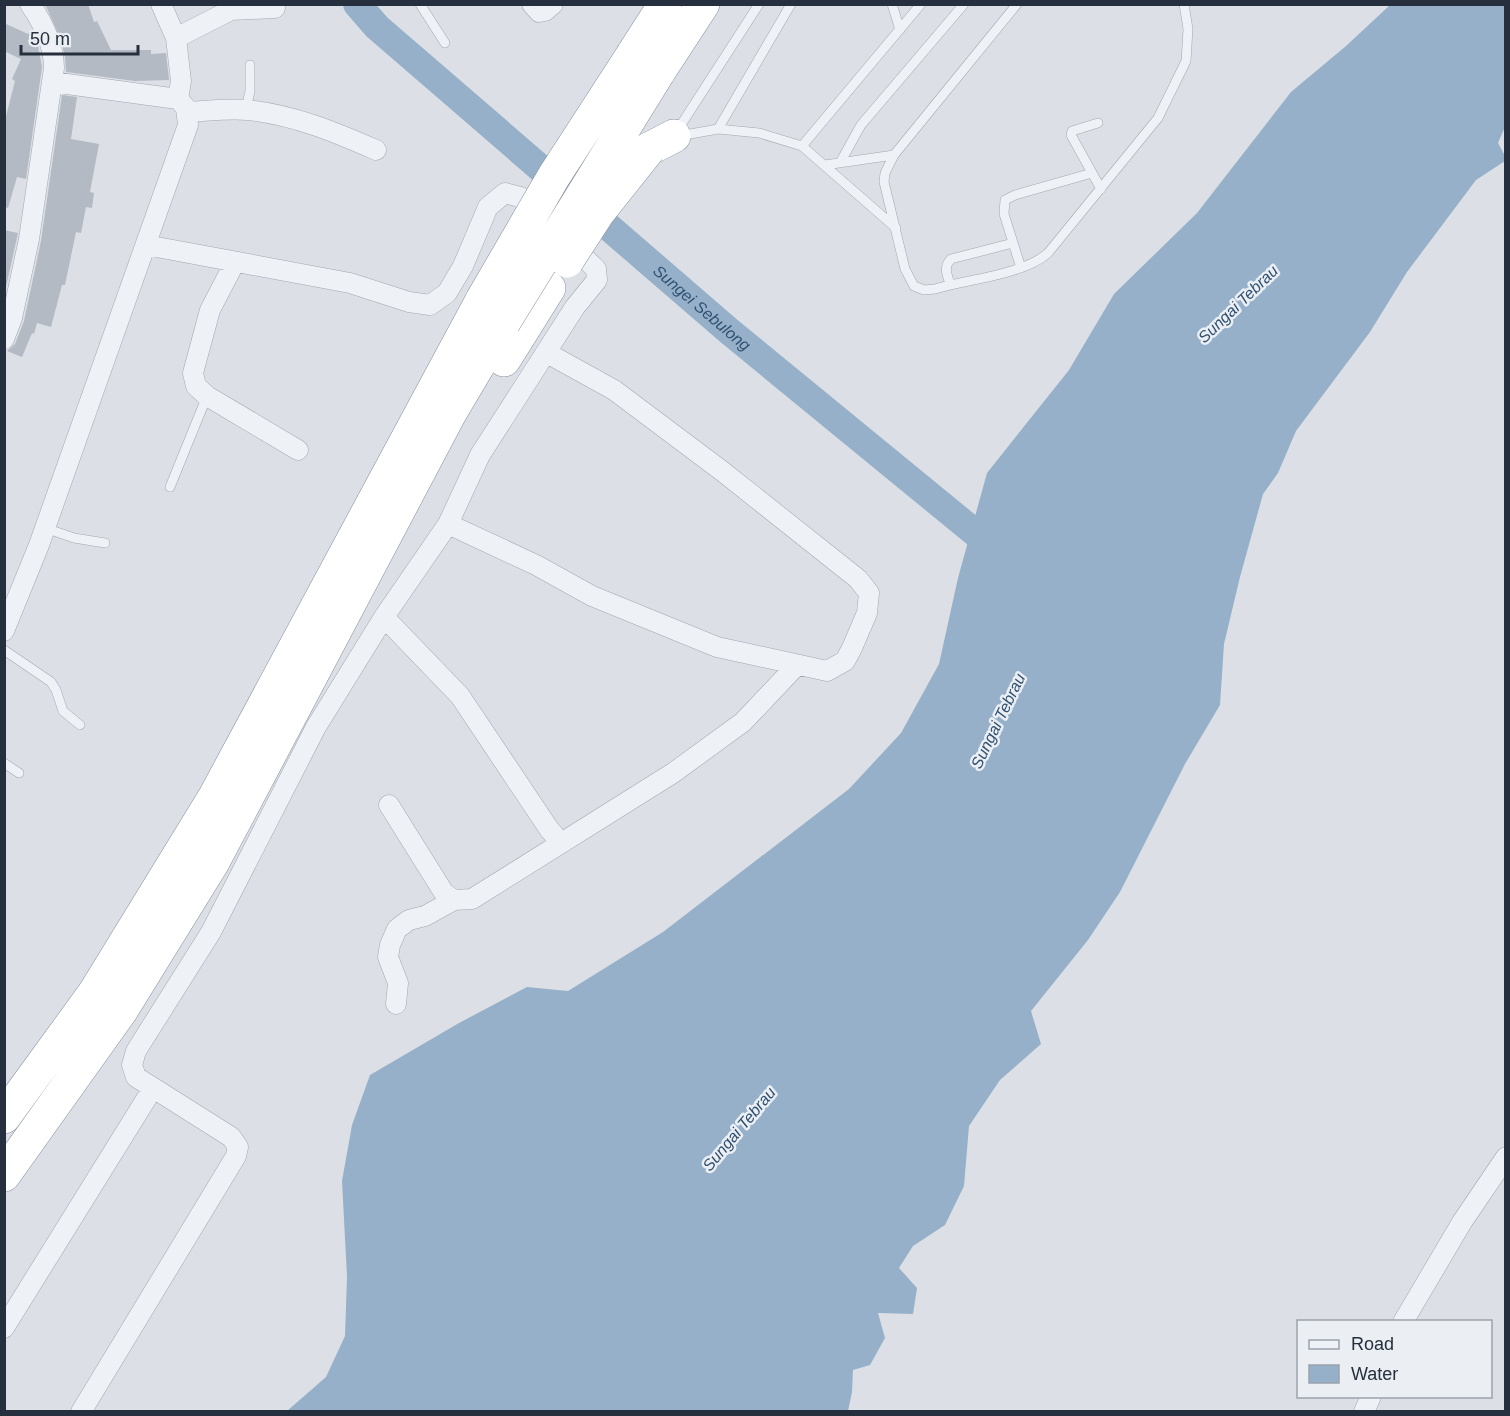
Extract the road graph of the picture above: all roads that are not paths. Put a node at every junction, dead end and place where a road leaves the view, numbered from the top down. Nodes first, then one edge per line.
1 (30, 4) edge
2 (161, 4) edge
3 (420, 4) edge
4 (532, 4) edge
5 (553, 4) edge
6 (665, 4) edge
7 (703, 4) edge
8 (759, 4) edge
9 (791, 4) edge
10 (892, 4) edge
11 (921, 4) edge
12 (964, 4) edge
13 (1017, 4) edge
14 (1184, 4) edge
15 (231, 7) edge
16 (275, 8) dead end
17 (900, 30) junction
18 (176, 38) junction
19 (445, 43) dead end
20 (646, 63) junction
21 (250, 65) dead end
22 (52, 82) junction
23 (183, 105) junction
24 (246, 110) junction
25 (1098, 123) dead end
26 (718, 129) junction
27 (662, 142) junction
28 (802, 146) junction
29 (376, 150) dead end
30 (894, 154) junction
31 (840, 161) junction
32 (825, 165) junction
33 (1092, 173) junction
34 (1101, 189) junction
35 (896, 228) junction
36 (1013, 243) junction
37 (146, 245) junction
38 (235, 262) junction
39 (1020, 268) junction
40 (950, 284) junction
41 (493, 311) junction
42 (4, 339) edge
43 (547, 353) junction
44 (207, 396) junction
45 (298, 450) dead end
46 (170, 487) dead end
47 (404, 502) junction
48 (448, 524) junction
49 (45, 528) junction
50 (105, 543) dead end
51 (384, 617) junction
52 (4, 631) edge
53 (4, 650) edge
54 (796, 666) junction
55 (80, 725) dead end
56 (4, 762) edge
57 (19, 773) dead end
58 (228, 802) junction
59 (389, 805) dead end
60 (560, 842) junction
61 (454, 900) junction
62 (396, 1004) dead end
63 (153, 1088) junction
64 (4, 1117) edge
65 (1506, 1157) edge
66 (4, 1175) edge
67 (1404, 1320) edge
68 (4, 1328) edge
69 (1370, 1398) edge
70 (81, 1412) edge
71 (1364, 1412) edge

1 - 22 street
2 - 18 street
3 - 19 lane
4 - 5 street
6 - 20 highway
7 - 20 highway
8 - 27 lane
9 - 26 lane
10 - 17 lane
11 - 17 lane
12 - 31 lane
13 - 30 lane
14 - 34 lane
15 - 16 street
15 - 18 street
17 - 28 lane
18 - 23 street
20 - 41 highway, bridge
21 - 24 lane
22 - 23 street
22 - 42 street
23 - 24 street
23 - 37 street
24 - 29 street
25 - 33 lane
26 - 27 lane
26 - 28 lane
27 - 47 highway, bridge
28 - 32 lane
30 - 31 lane
30 - 35 lane
31 - 32 lane
32 - 35 lane
33 - 34 lane
33 - 36 lane
34 - 39 lane
35 - 40 lane
36 - 39 lane
36 - 40 lane
37 - 38 street
37 - 49 street
38 - 43 street
38 - 44 street
39 - 40 lane
41 - 47 highway
41 - 58 highway
43 - 48 street
43 - 54 street
44 - 45 street
44 - 46 lane
47 - 58 highway
48 - 51 street
48 - 54 street
49 - 50 lane
49 - 52 street
51 - 60 street
51 - 63 street
53 - 55 lane
54 - 60 street
56 - 57 lane
58 - 64 highway
58 - 66 highway
59 - 61 street
60 - 61 street
61 - 62 street
63 - 68 street
63 - 70 street
65 - 67 street
69 - 71 street

